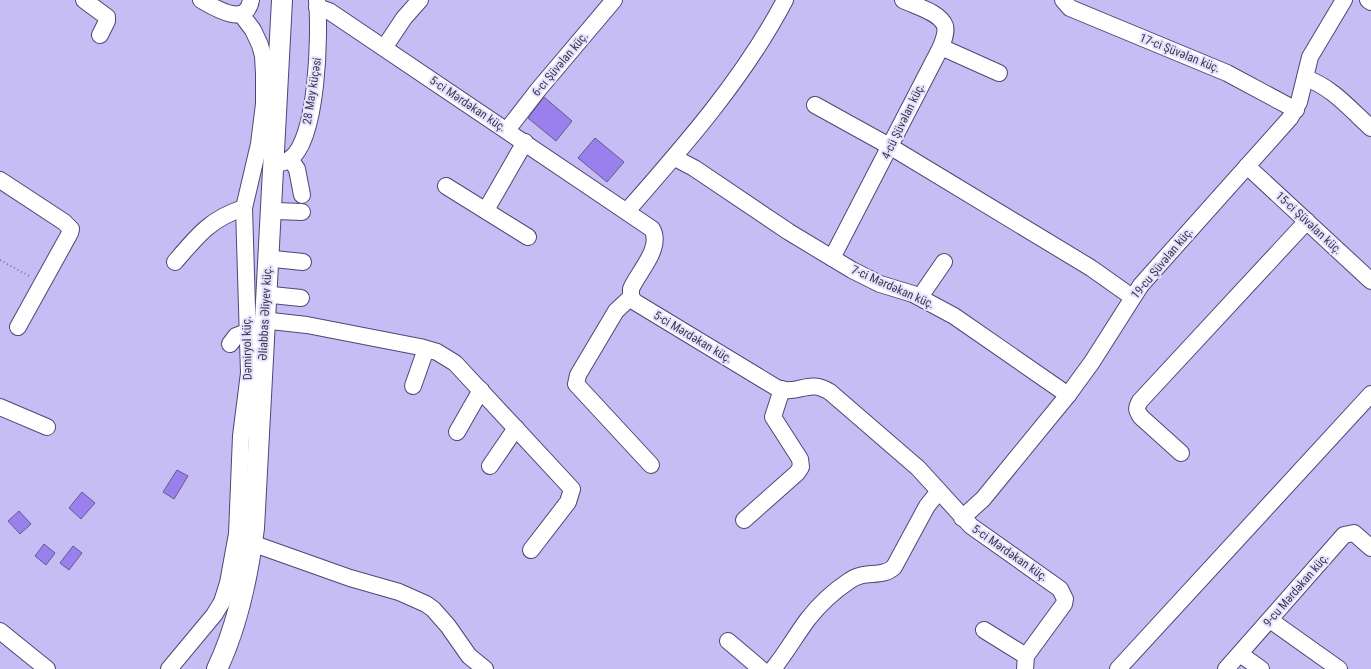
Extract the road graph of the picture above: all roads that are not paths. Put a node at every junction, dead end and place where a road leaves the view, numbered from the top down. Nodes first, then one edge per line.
1 (84, 0) edge
2 (201, 0) edge
3 (250, 0) edge
4 (282, 0) edge
5 (287, 0) edge
6 (420, 0) edge
7 (614, 0) edge
8 (785, 0) edge
9 (903, 0) edge
10 (1063, 0) edge
11 (1344, 0) edge
12 (1368, 0) edge
13 (1371, 2) edge
14 (317, 3) edge
15 (241, 14) junction
16 (100, 35) dead end
17 (384, 48) junction
18 (940, 48) junction
19 (999, 73) dead end
20 (1304, 78) junction
21 (815, 105) dead end
22 (1296, 110) junction
23 (1371, 128) edge
24 (507, 130) junction
25 (525, 142) junction
26 (891, 147) junction
27 (674, 158) junction
28 (281, 162) junction
29 (1247, 166) junction
30 (0, 180) edge
31 (446, 186) dead end
32 (302, 195) dead end
33 (244, 208) junction
34 (486, 210) junction
35 (276, 211) junction
36 (628, 211) junction
37 (302, 212) dead end
38 (1307, 221) junction
39 (528, 236) dead end
40 (832, 258) junction
41 (274, 259) junction
42 (175, 262) dead end
43 (303, 262) dead end
44 (944, 262) dead end
45 (1371, 281) edge
46 (272, 295) junction
47 (631, 297) junction
48 (1132, 297) junction
49 (301, 298) dead end
50 (920, 298) junction
51 (271, 321) junction
52 (18, 327) dead end
53 (247, 332) junction
54 (230, 344) dead end
55 (426, 349) junction
56 (413, 386) dead end
57 (782, 389) junction
58 (482, 390) junction
59 (1371, 394) edge
60 (1068, 395) junction
61 (0, 407) edge
62 (47, 427) dead end
63 (516, 428) junction
64 (456, 432) dead end
65 (1181, 453) dead end
66 (651, 465) dead end
67 (490, 466) dead end
68 (939, 491) junction
69 (962, 518) junction
70 (744, 520) dead end
71 (257, 545) junction
72 (1371, 548) edge
73 (531, 550) dead end
74 (1270, 620) junction
75 (984, 630) dead end
76 (0, 631) edge
77 (728, 641) dead end
78 (1240, 654) junction
79 (1025, 666) edge
80 (47, 669) edge
81 (169, 669) edge
82 (217, 669) edge
83 (224, 669) edge
84 (485, 669) edge
85 (761, 669) edge
86 (773, 669) edge
87 (1118, 669) edge
88 (1226, 669) edge
89 (1261, 669) edge
90 (1340, 669) edge

1 - 16 street
2 - 15 street
3 - 15 street
4 - 28 main road, Əliabbas Əliyev küç.
5 - 28 main road, Dəmiryol küç.
6 - 17 street
7 - 24 street, 6-cı Şüvəlan küç.
8 - 27 street
9 - 18 street, 4-cü Şüvəlan küç.
10 - 22 street, 17-ci Şüvəlan küç.
11 - 20 street, 19-cu Şüvəlan küç.
12 - 13 street
14 - 17 street, 5-ci Mərdəkan küç.
14 - 28 street, 28 May küçəsi
15 - 33 street, Dəmiryol küç.
17 - 24 street, 5-ci Mərdəkan küç.
18 - 19 street
18 - 26 street, 4-cü Şüvəlan küç.
20 - 22 street, 19-cu Şüvəlan küç.
20 - 23 street
21 - 26 street
22 - 29 street, 19-cu Şüvəlan küç.
24 - 25 street, 5-ci Mərdəkan küç.
25 - 34 street
25 - 36 street, 5-ci Mərdəkan küç.
26 - 40 street, 4-cü Şüvəlan küç.
26 - 48 street
27 - 36 street
27 - 40 street, 7-ci Mərdəkan küç.
28 - 32 street
28 - 35 main road, Dəmiryol küç.
28 - 82 main road, Əliabbas Əliyev küç.
29 - 38 street, 15-ci Şüvəlan küç.
29 - 48 street, 19-cu Şüvəlan küç.
30 - 52 street
31 - 34 street
33 - 42 street
33 - 53 street, Dəmiryol küç.
34 - 39 street
35 - 37 street
35 - 41 main road, Dəmiryol küç.
36 - 47 street, 5-ci Mərdəkan küç.
38 - 45 street, 15-ci Şüvəlan küç.
38 - 65 street
40 - 50 street, 7-ci Mərdəkan küç.
41 - 43 street
41 - 46 main road, Dəmiryol küç.
44 - 50 street
46 - 49 street
46 - 51 main road, Dəmiryol küç.
47 - 57 street, 5-ci Mərdəkan küç.
47 - 66 street
48 - 60 street, 19-cu Şüvəlan küç.
50 - 60 street, 7-ci Mərdəkan küç.
51 - 55 street
51 - 71 main road, Dəmiryol küç.
53 - 54 street
53 - 81 street, Dəmiryol küç.
55 - 56 street
55 - 58 street
57 - 68 street, 5-ci Mərdəkan küç.
57 - 70 street
58 - 63 street
58 - 64 street
59 - 87 street
60 - 69 street, 19-cu Şüvəlan küç.
61 - 62 street
63 - 67 street
63 - 73 street
68 - 69 street, 5-ci Mərdəkan küç.
68 - 86 street
69 - 79 street, 5-ci Mərdəkan küç.
71 - 83 main road, Dəmiryol küç.
71 - 84 street
72 - 74 street, 9-cu Mərdəkan küç.
74 - 78 street, 9-cu Mərdəkan küç.
74 - 90 street
75 - 79 street
76 - 80 street
77 - 85 street
78 - 88 street, 9-cu Mərdəkan küç.
78 - 89 street

